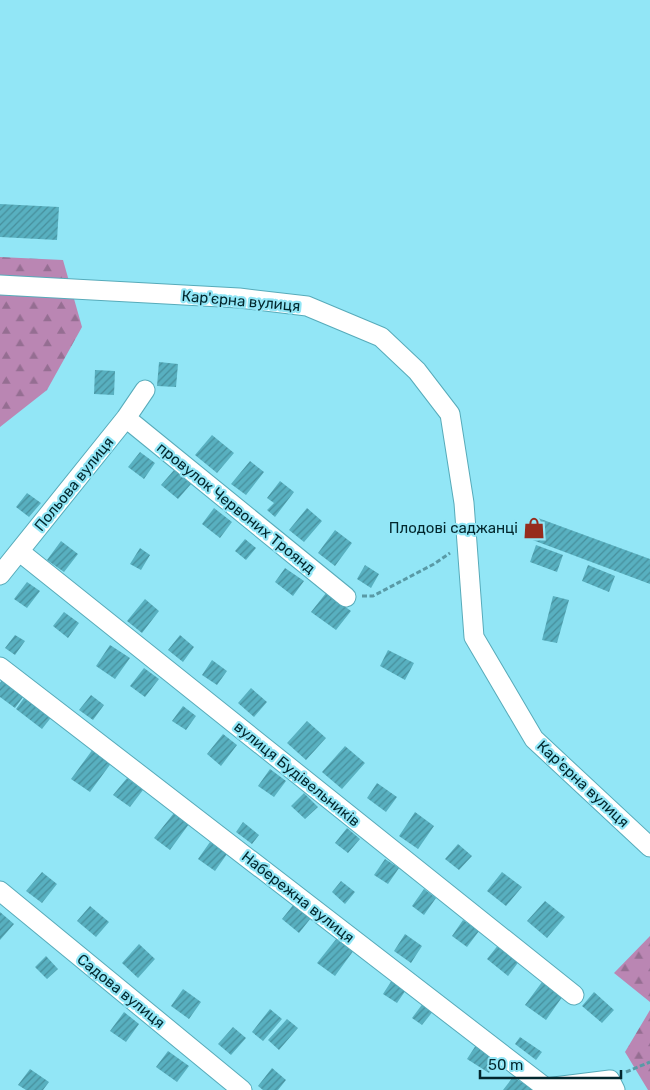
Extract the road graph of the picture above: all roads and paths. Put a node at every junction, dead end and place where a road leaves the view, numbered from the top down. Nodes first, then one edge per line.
1 (0, 285) edge
2 (145, 390) dead end
3 (126, 418) junction
4 (466, 541) junction
5 (20, 552) junction
6 (0, 575) edge
7 (346, 597) joint
8 (0, 667) edge
9 (650, 847) edge
10 (0, 891) edge
11 (574, 996) dead end
12 (650, 1062) edge
13 (616, 1083) edge
14 (242, 1090) edge

1 - 4 street, Кар'єрна вулиця
2 - 3 street, Польова вулиця
3 - 5 street, Польова вулиця
3 - 7 street, провулок Червоних Троянд
4 - 7 path
4 - 9 street, Кар'єрна вулиця
5 - 6 street, Польова вулиця
5 - 11 street, вулиця Будівельників
8 - 13 street, Набережна вулиця
10 - 14 street, Садова вулиця
12 - 13 path

